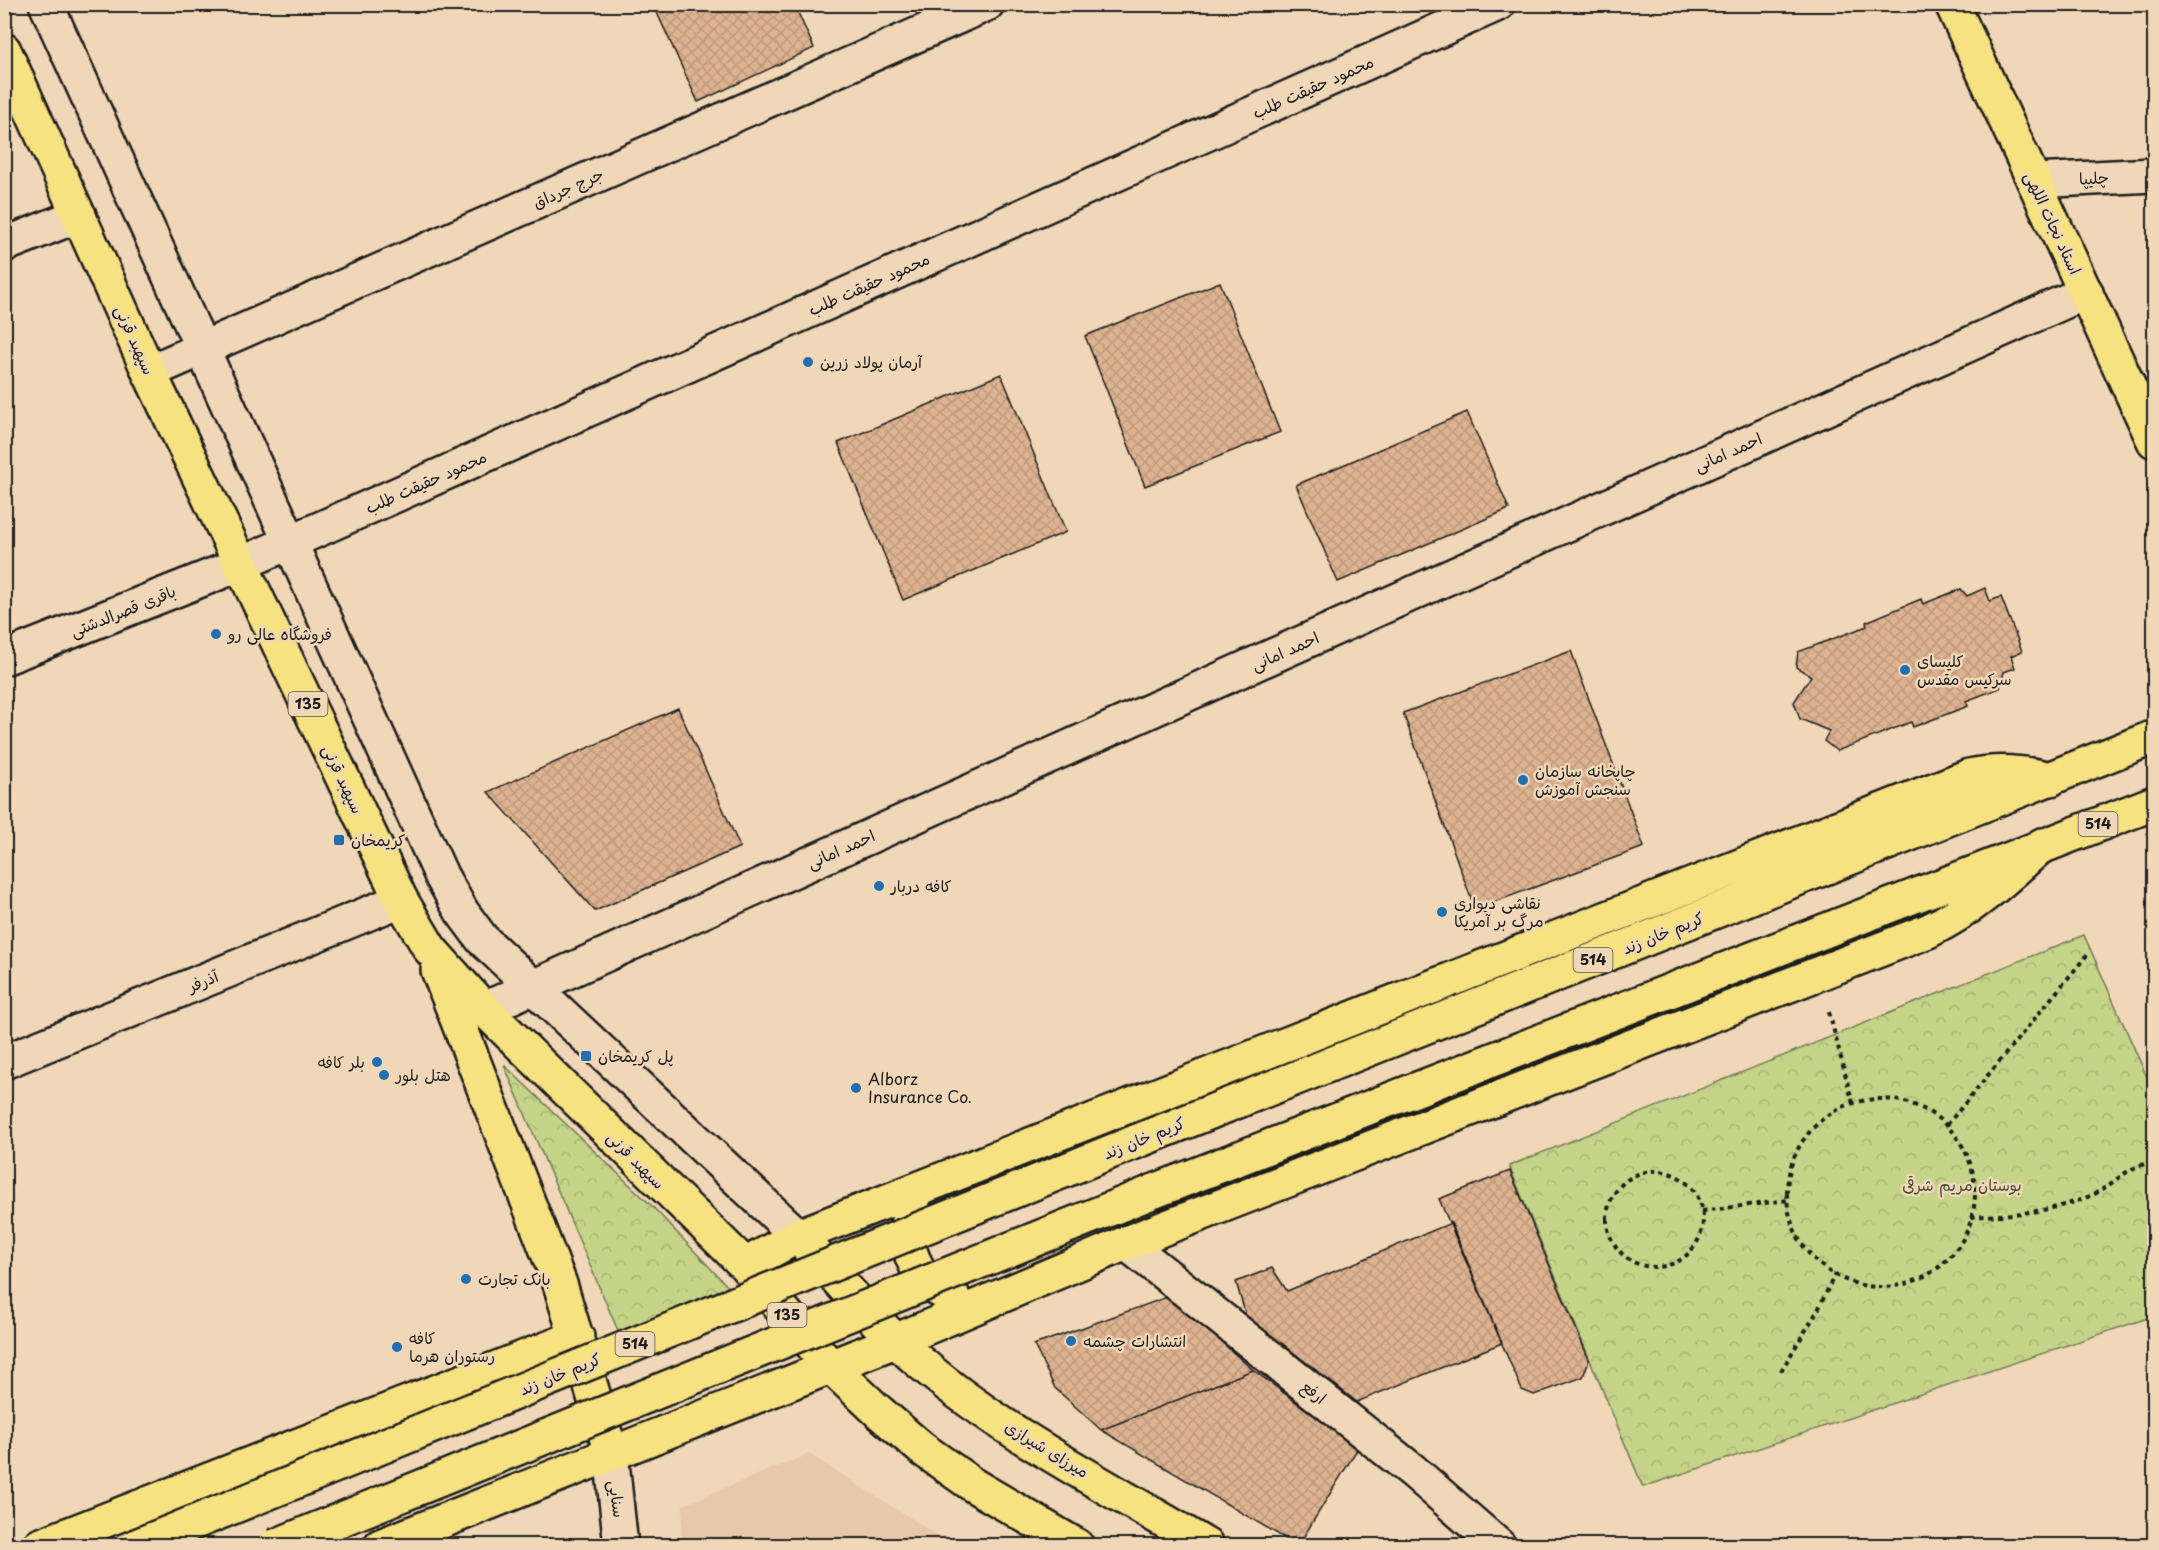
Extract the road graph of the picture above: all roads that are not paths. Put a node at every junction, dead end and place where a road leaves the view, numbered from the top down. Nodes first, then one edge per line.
1 (46, 4) edge
2 (987, 4) edge
3 (1498, 4) edge
4 (1952, 4) edge
5 (4, 50) edge
6 (2154, 175) edge
7 (2034, 181) junction
8 (79, 215) junction
9 (4, 245) edge
10 (2086, 292) junction
11 (202, 348) junction
12 (149, 372) junction
13 (2154, 441) edge
14 (290, 542) junction
15 (242, 564) junction
16 (4, 658) edge
17 (2154, 737) edge
18 (2051, 779) junction
19 (2154, 803) edge
20 (2042, 845) junction
21 (401, 900) junction
22 (430, 949) junction
23 (535, 986) junction
24 (484, 1010) junction
25 (4, 1062) edge
26 (951, 1175) junction
27 (798, 1236) junction
28 (1126, 1243) junction
29 (745, 1265) junction
30 (1000, 1296) junction
31 (577, 1337) junction
32 (895, 1341) junction
33 (829, 1365) junction
34 (610, 1453) junction
35 (39, 1545) edge
36 (136, 1545) edge
37 (275, 1545) edge
38 (380, 1545) edge
39 (621, 1545) edge
40 (1077, 1545) edge
41 (1207, 1545) edge
42 (1499, 1545) edge

1 - 11 street
2 - 11 street, جرج جرداق
3 - 14 street, محمود حقیقت طلب
4 - 7 main road, استاد نجات اللهی
5 - 8 main road, سپهبد قرنی / 135
6 - 7 street, چلیپا
7 - 10 main road, استاد نجات اللهی
8 - 9 street
8 - 12 main road, سپهبد قرنی / 135
10 - 13 main road, استاد نجات اللهی
10 - 23 street, احمد امانی
11 - 12 street, جرج جرداق
11 - 14 street
12 - 15 main road, سپهبد قرنی / 135
14 - 15 street, محمود حقیقت طلب
14 - 23 street
15 - 16 street, باقری قصرالدشتی
15 - 21 main road, سپهبد قرنی / 135
17 - 18 main road, کریم خان زند / 514
18 - 26 main road
18 - 36 main road, کریم خان زند / 514, bridge
19 - 20 main road, 514
20 - 28 main road
20 - 37 main road, 514, bridge
21 - 22 main road, سپهبد قرنی / 135
21 - 25 street, آذرفر
22 - 24 main road, سپهبد قرنی / 135
22 - 31 main road
23 - 24 street, احمد امانی
23 - 27 street
24 - 29 main road, سپهبد قرنی / 135
26 - 27 main road
26 - 30 main road
27 - 29 main road
27 - 32 main road, میرزای شیرازی
28 - 30 main road
28 - 42 street, ارفع
29 - 33 main road, سپهبد قرنی / 135
30 - 32 main road
31 - 34 main road
31 - 35 main road, کریم خان زند
32 - 33 main road
32 - 41 main road, میرزای شیرازی
33 - 34 main road
33 - 40 main road
34 - 38 main road
34 - 39 street, سنایی

